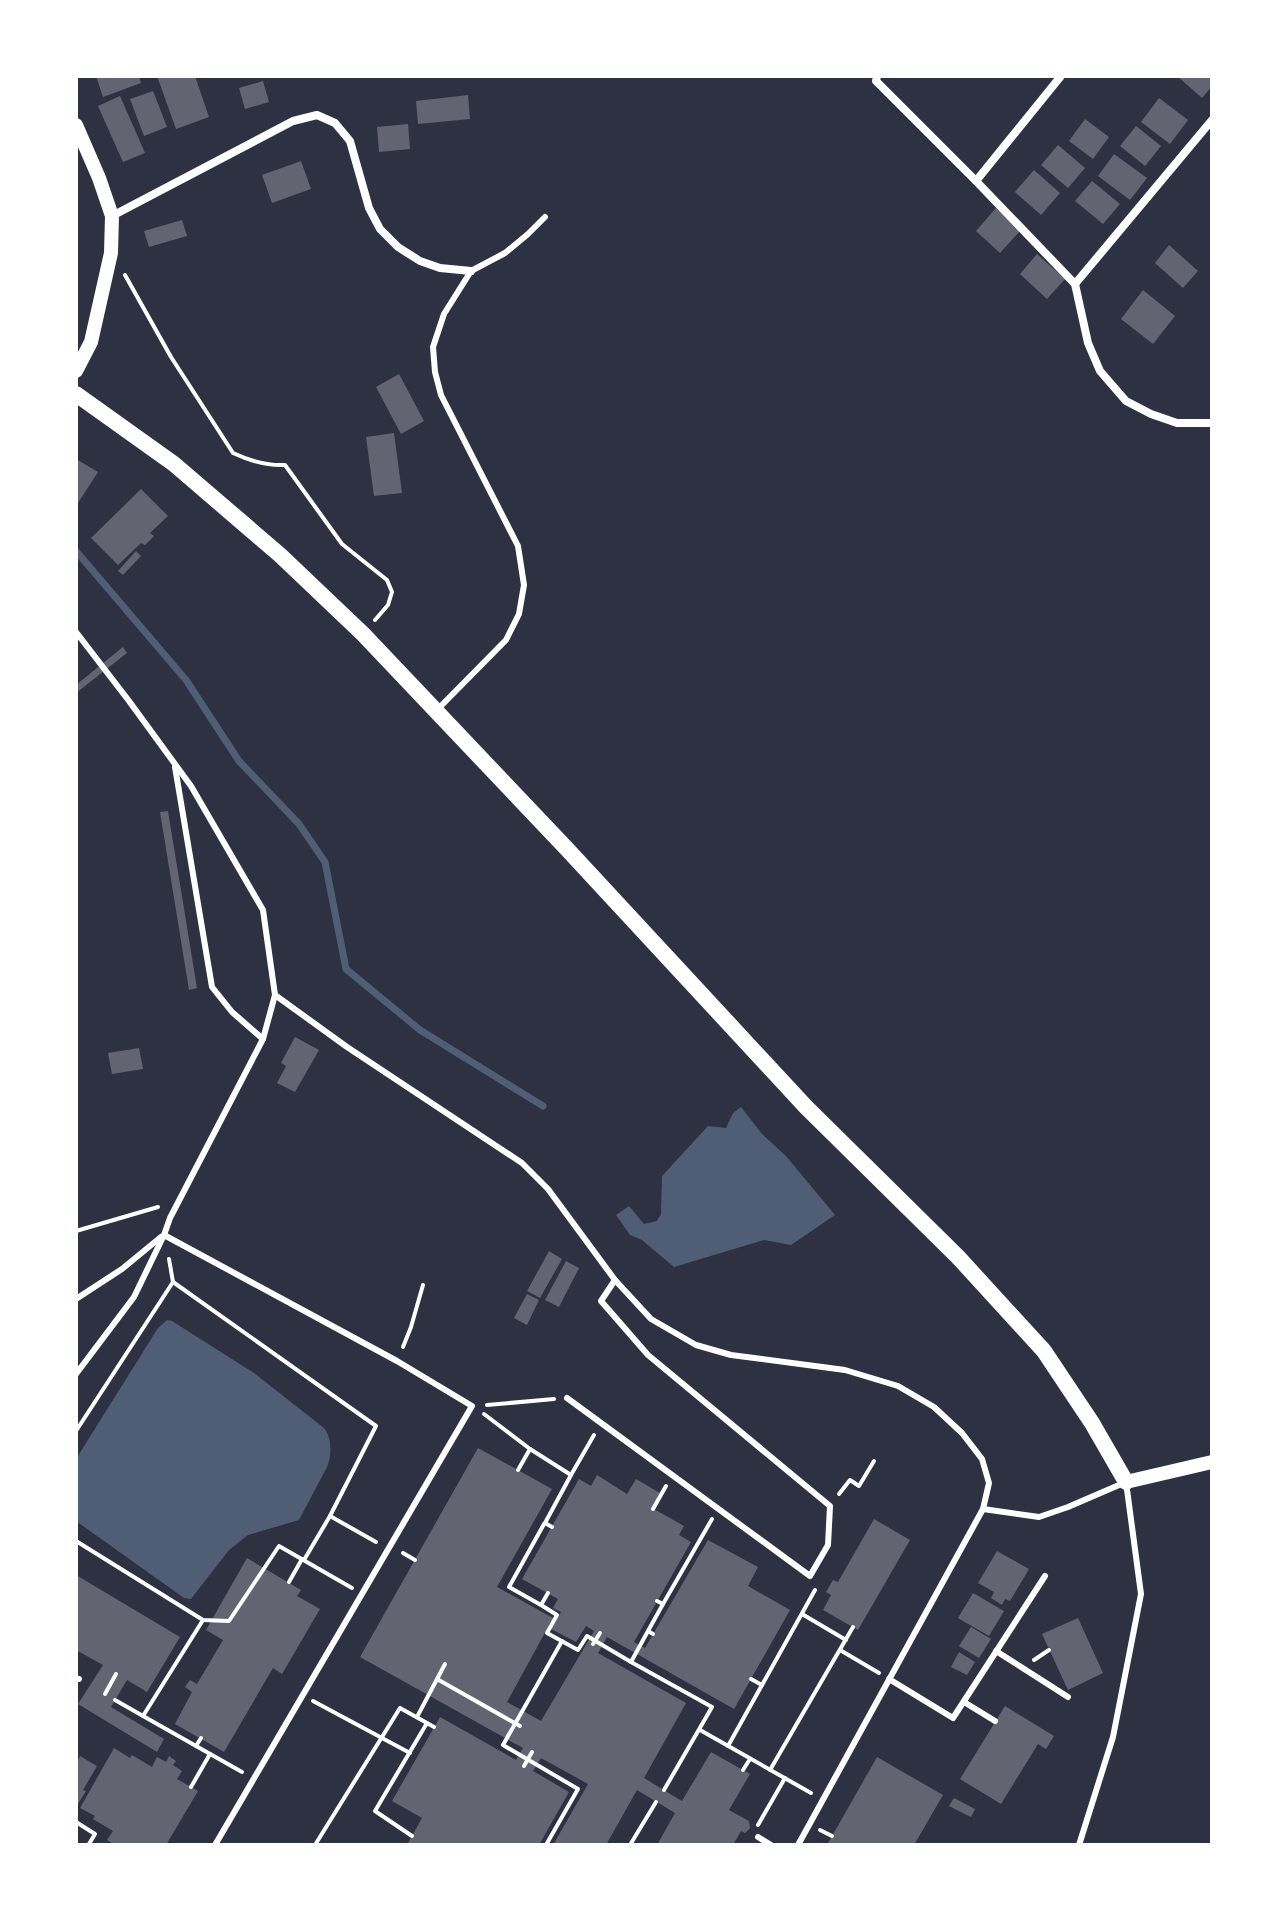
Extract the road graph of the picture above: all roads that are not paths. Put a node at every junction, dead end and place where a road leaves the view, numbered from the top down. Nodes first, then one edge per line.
1 (877, 76) edge
2 (1061, 76) edge
3 (1212, 120) edge
4 (76, 125) edge
5 (976, 181) junction
6 (112, 216) junction
7 (545, 217) dead end
8 (471, 271) junction
9 (1075, 284) junction
10 (76, 371) edge
11 (76, 394) edge
12 (1212, 423) edge
13 (76, 632) edge
14 (436, 711) junction
15 (175, 764) junction
16 (275, 995) junction
17 (263, 1039) junction
18 (164, 1235) junction
19 (615, 1280) junction
20 (76, 1299) edge
21 (76, 1374) edge
22 (567, 1398) road end
23 (1212, 1462) edge
24 (1126, 1482) junction
25 (983, 1509) junction
26 (1045, 1576) dead end
27 (996, 1651) junction
28 (889, 1679) junction
29 (1068, 1697) dead end
30 (964, 1702) junction
31 (995, 1721) dead end
32 (756, 1834) road end
33 (215, 1845) edge
34 (771, 1845) edge
35 (798, 1845) edge
36 (1079, 1845) edge

1 - 5 street
2 - 5 street
3 - 9 street
4 - 6 street
5 - 9 street
6 - 8 street
6 - 10 street
7 - 8 lane
8 - 14 lane
9 - 12 street
11 - 14 main road
13 - 15 lane
14 - 24 main road
15 - 16 lane
15 - 17 lane
16 - 17 lane
16 - 19 lane
17 - 18 lane
18 - 20 lane
18 - 21 lane
18 - 33 lane
19 - 22 lane
19 - 25 lane
23 - 24 street
24 - 25 lane
24 - 36 lane
25 - 28 lane
26 - 27 lane
27 - 29 lane
27 - 30 lane
28 - 30 lane
28 - 35 lane
30 - 31 lane
32 - 34 lane

